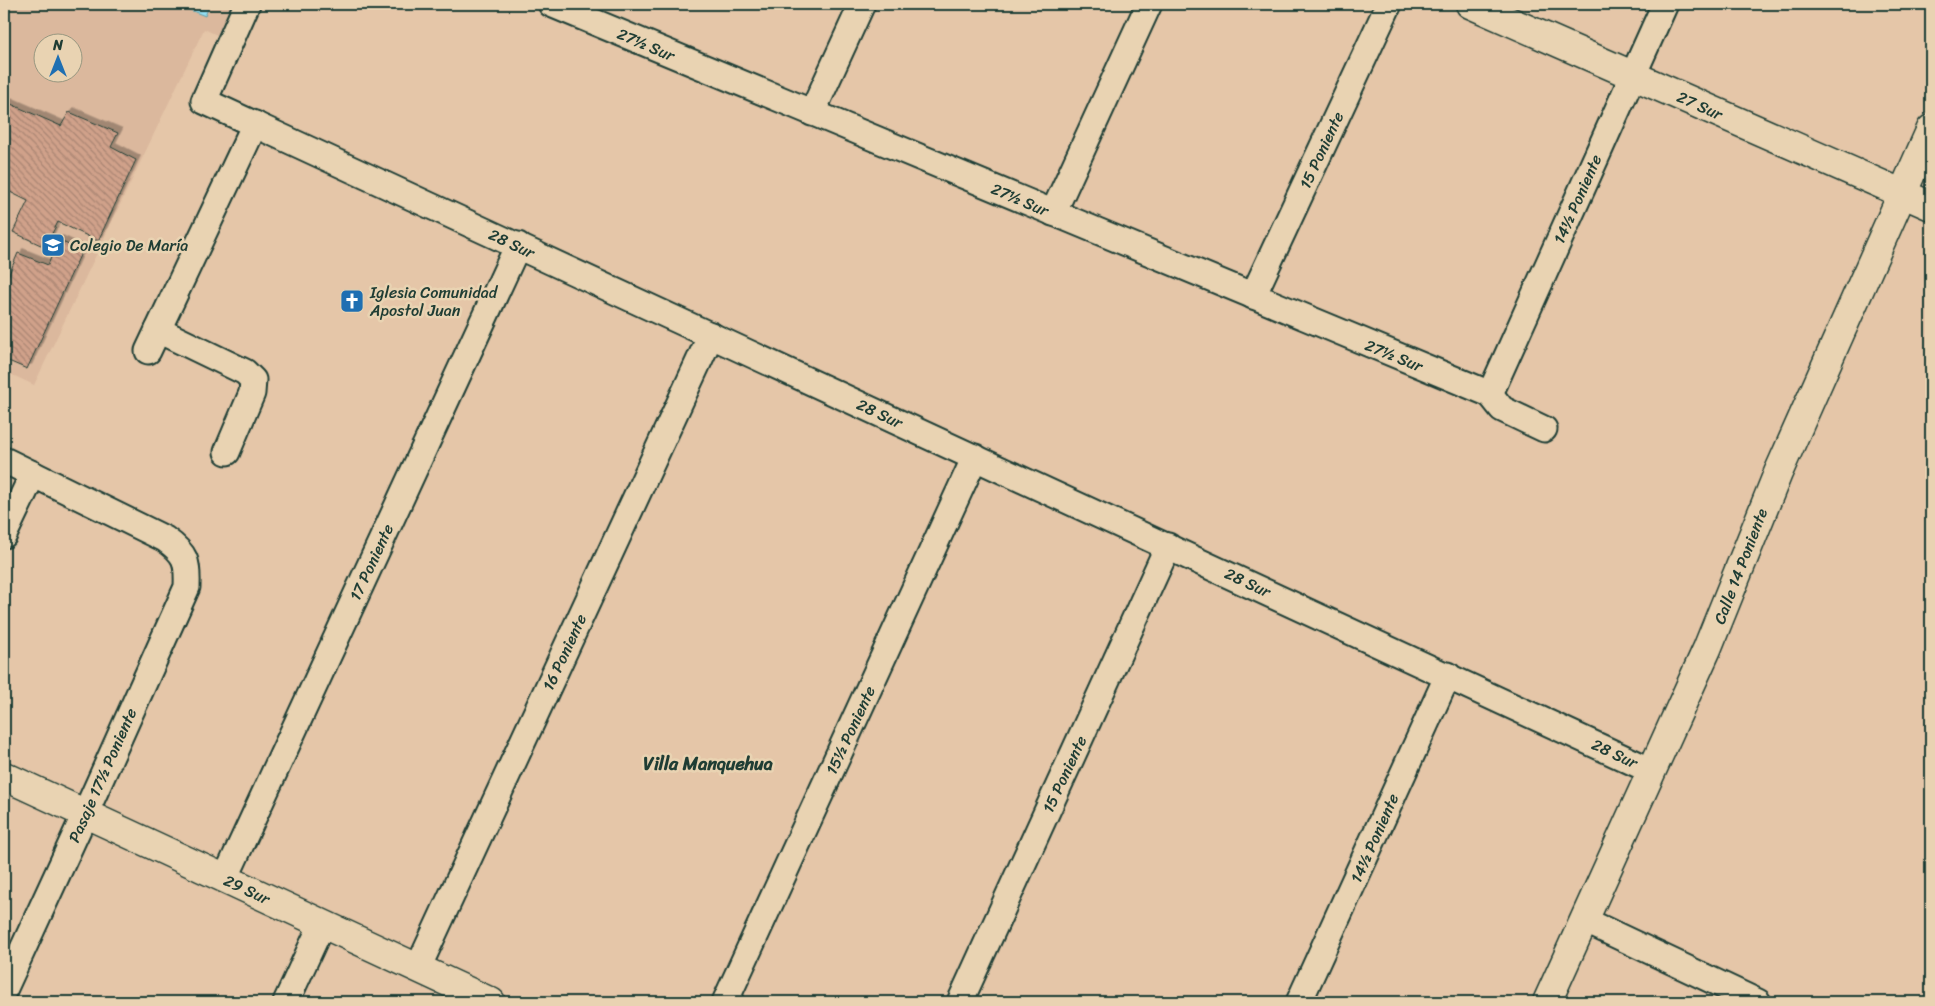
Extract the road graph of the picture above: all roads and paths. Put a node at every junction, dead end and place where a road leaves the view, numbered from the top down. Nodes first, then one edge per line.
1 (248, 4) edge
2 (551, 4) edge
3 (862, 4) edge
4 (1149, 4) edge
5 (1389, 4) edge
6 (1470, 4) edge
7 (1665, 4) edge
8 (591, 11) edge
9 (1633, 75) junction
10 (812, 113) junction
11 (255, 124) junction
12 (1931, 129) edge
13 (1903, 194) junction
14 (1931, 206) edge
15 (1053, 213) junction
16 (518, 245) junction
17 (1253, 296) junction
18 (711, 335) junction
19 (1490, 394) junction
20 (1544, 430) dead end
21 (227, 452) dead end
22 (975, 457) junction
23 (4, 460) edge
24 (33, 474) junction
25 (4, 535) edge
26 (1168, 546) junction
27 (1448, 675) junction
28 (1652, 770) junction
29 (4, 776) edge
30 (85, 814) junction
31 (225, 879) junction
32 (1584, 920) junction
33 (322, 924) junction
34 (418, 968) junction
35 (4, 990) edge
36 (286, 1002) edge
37 (490, 1002) edge
38 (725, 1002) edge
39 (960, 1002) edge
40 (1300, 1002) edge
41 (1547, 1002) edge
42 (1758, 1002) edge

1 - 11 street, 28 Sur
2 - 8 street, 27½ Sur
3 - 10 street
4 - 15 street
5 - 17 street, 15 Poniente
6 - 9 street, 27 Sur
7 - 9 street, 14½ Poniente
8 - 10 street, 27½ Sur
9 - 13 street, 27 Sur
9 - 19 street, 14½ Poniente
10 - 15 street, 27½ Sur
11 - 16 street, 28 Sur
11 - 21 street
12 - 13 street, Calle 14 Poniente
13 - 14 street, 27 Sur
13 - 28 street, Calle 14 Poniente
15 - 17 street, 27½ Sur
16 - 18 street, 28 Sur
16 - 31 street, 17 Poniente
17 - 19 street, 27½ Sur
18 - 22 street, 28 Sur
18 - 34 street, 16 Poniente
19 - 20 street
22 - 26 street, 28 Sur
22 - 38 street, 15½ Poniente
23 - 24 street
24 - 25 street
24 - 30 street, Pasaje 17½ Poniente
26 - 27 street, 28 Sur
26 - 39 street, 15 Poniente
27 - 28 street, 28 Sur
27 - 40 street, 14½ Poniente
28 - 32 street, Calle 14 Poniente
29 - 30 street, 29 Sur
30 - 31 street, 29 Sur
30 - 35 street, Pasaje 17½ Poniente
31 - 33 street, 29 Sur
32 - 41 street, Calle 14 Poniente
32 - 42 street
33 - 34 street, 29 Sur
33 - 36 street
34 - 37 street, 29 Sur

